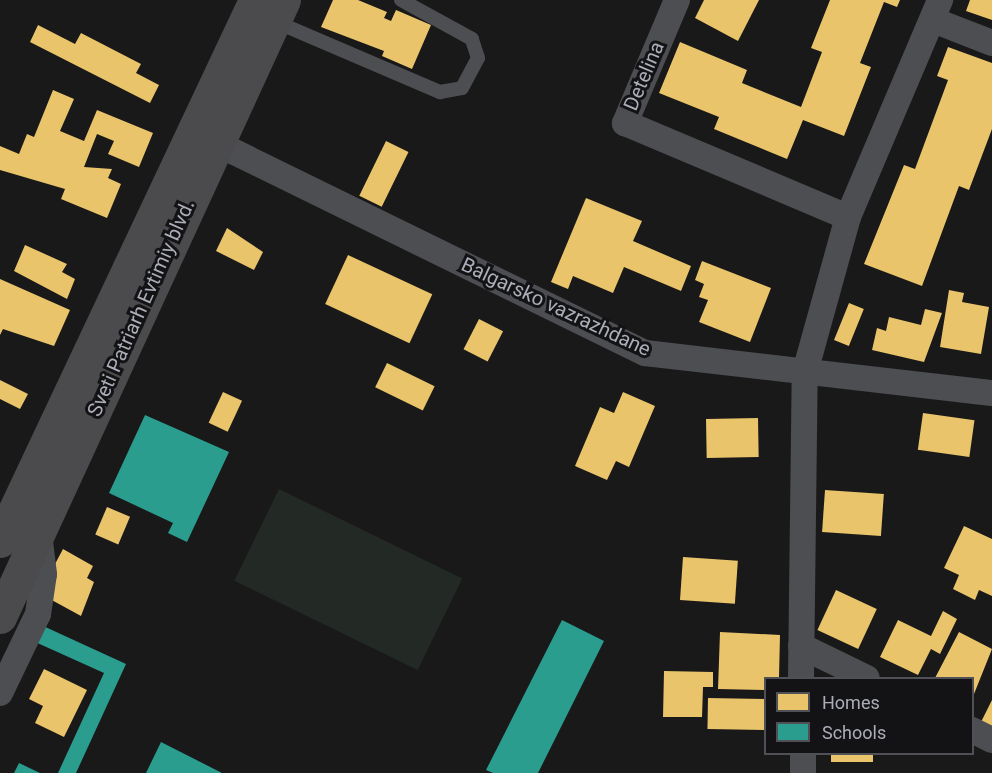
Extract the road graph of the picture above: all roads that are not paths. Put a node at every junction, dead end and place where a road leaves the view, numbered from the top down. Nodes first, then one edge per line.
1 (401, 0) edge
2 (676, 0) edge
3 (271, 7) edge
4 (936, 10) edge
5 (992, 43) edge
6 (216, 142) junction
7 (848, 217) junction
8 (804, 372) junction
9 (992, 393) edge
10 (39, 535) junction
11 (0, 541) edge
12 (0, 617) edge
13 (801, 646) junction
14 (801, 677) edge
15 (865, 677) edge
16 (0, 693) edge
17 (974, 731) edge
18 (992, 740) edge
19 (803, 755) edge
20 (803, 773) edge

1 - 3 lane
2 - 7 street, Detelina
3 - 6 main road, Sveti Patriarh Evtimiy blvd.
3 - 11 main road, Sveti Patriarh Evtimiy blvd.
4 - 5 street
4 - 7 street
6 - 8 street, Balgarsko vazrazhdane
6 - 10 main road, Sveti Patriarh Evtimiy blvd.
7 - 8 street
8 - 9 street, Balgarsko vazrazhdane
8 - 13 street
10 - 12 main road, Sveti Patriarh Evtimiy blvd.
10 - 16 street
13 - 14 street
13 - 15 street
17 - 18 street
19 - 20 street

